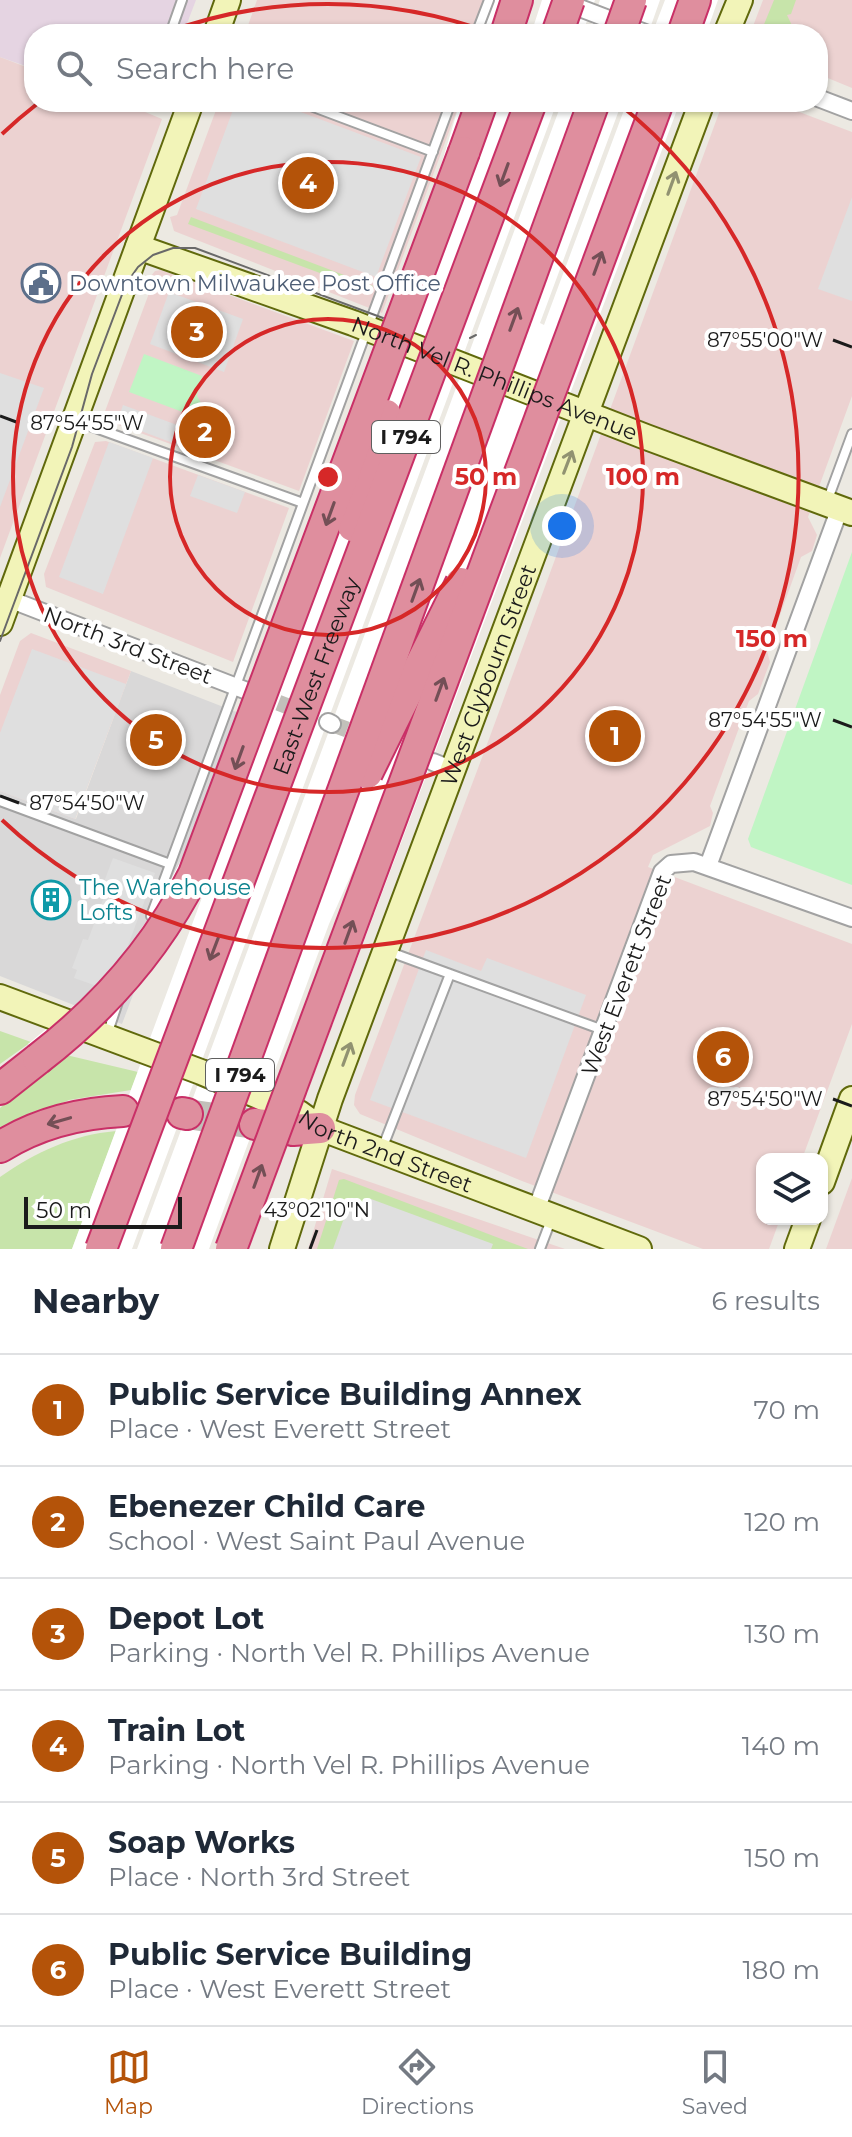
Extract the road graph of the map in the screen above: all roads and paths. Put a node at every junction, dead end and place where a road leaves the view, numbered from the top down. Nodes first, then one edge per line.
1 (182, 0) edge
2 (228, 0) edge
3 (489, 0) edge
4 (517, 0) edge
5 (560, 0) edge
6 (569, 0) edge
7 (631, 0) edge
8 (695, 0) edge
9 (740, 0) edge
10 (174, 24) edge
11 (220, 24) edge
12 (480, 24) edge
13 (509, 24) edge
14 (561, 24) edge
15 (622, 24) edge
16 (623, 24) edge
17 (687, 24) edge
18 (730, 24) edge
19 (828, 102) edge
20 (852, 111) edge
21 (187, 112) edge
22 (327, 112) edge
23 (447, 112) edge
24 (478, 112) edge
25 (527, 112) edge
26 (590, 112) edge
27 (654, 112) edge
28 (698, 112) edge
29 (433, 152) junction
30 (464, 152) junction
31 (138, 247) junction
32 (367, 329) junction
33 (586, 414) junction
34 (74, 420) junction
35 (852, 434) edge
36 (532, 441) junction
37 (303, 503) junction
38 (839, 508) edge
39 (9, 599) junction
40 (0, 623) edge
41 (241, 688) junction
42 (281, 771) junction
43 (0, 801) edge
44 (170, 864) junction
45 (708, 866) junction
46 (303, 900) junction
47 (151, 916) dead end
48 (852, 918) edge
49 (386, 950) junction
50 (450, 974) junction
51 (0, 997) edge
52 (119, 1002) dead end
53 (603, 1030) junction
54 (106, 1037) junction
55 (0, 1089) edge
56 (852, 1099) edge
57 (123, 1111) dead end
58 (283, 1127) junction
59 (0, 1147) edge
60 (381, 1151) junction
61 (828, 1165) edge
62 (544, 1213) junction
63 (806, 1225) edge
64 (101, 1249) edge
65 (176, 1249) edge
66 (231, 1249) edge
67 (282, 1249) edge
68 (540, 1249) edge
69 (639, 1249) edge
70 (797, 1249) edge

1 - 10 lane
2 - 11 street
3 - 12 lane
4 - 13 highway
5 - 15 street
6 - 14 highway, bridge
7 - 16 highway, bridge
8 - 17 highway
9 - 18 street
19 - 20 street
21 - 31 street
22 - 29 lane
23 - 29 lane
24 - 30 highway
25 -> 42 highway, East-West Freeway / I 794, bridge
46 -> 26 highway, I 794, bridge
36 -> 27 highway, bridge
33 -> 28 street, West Clybourn Street
29 - 32 lane
30 - 42 highway, bridge
30 -> 55 highway, bridge
31 - 32 street, North Vel R. Phillips Avenue
31 - 34 street
32 - 33 street, North Vel R. Phillips Avenue
32 - 37 lane
33 - 38 street, North Vel R. Phillips Avenue
49 -> 33 street, West Clybourn Street
34 - 37 lane
34 - 39 street
35 - 38 lane
36 - 46 highway, bridge
66 -> 36 highway, bridge
37 - 41 lane
38 - 45 street
39 - 40 street
39 - 41 street, North 3rd Street
41 - 44 lane
42 -> 64 highway, East-West Freeway / I 794, bridge
43 - 44 lane
44 - 47 lane
45 - 48 street
45 - 53 street, West Everett Street
46 - 65 highway, I 794, bridge
49 - 50 lane
58 -> 49 street, West Clybourn Street
50 - 53 lane
50 - 60 lane
51 - 54 street, North 2nd Street
52 - 54 lane
53 - 62 street, West Everett Street
54 - 58 street, North 2nd Street
56 - 61 street
57 -> 59 highway
58 - 60 street, North 2nd Street
58 - 67 street, West Clybourn Street
60 - 62 street, North 2nd Street
62 - 68 lane
62 - 69 street, North 2nd Street
63 - 70 street

